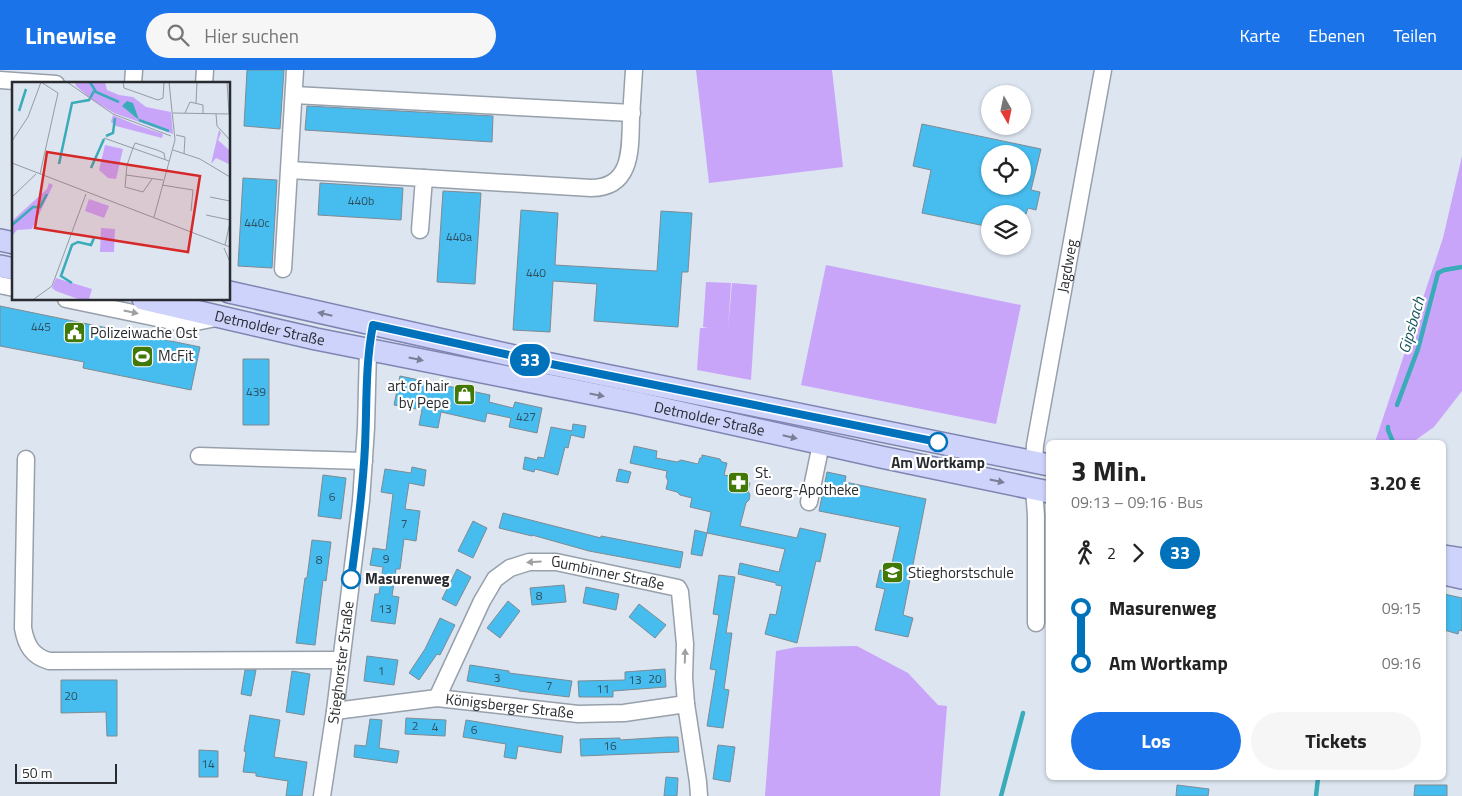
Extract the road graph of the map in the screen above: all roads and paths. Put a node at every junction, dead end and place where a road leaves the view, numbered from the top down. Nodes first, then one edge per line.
1 (295, 70) edge
2 (634, 70) edge
3 (1103, 70) edge
4 (0, 80) edge
5 (28, 82) edge
6 (294, 95) junction
7 (632, 113) junction
8 (290, 170) junction
9 (424, 178) junction
10 (420, 230) dead end
11 (283, 269) dead end
12 (230, 292) edge
13 (71, 300) edge
14 (152, 300) edge
15 (187, 304) edge
16 (222, 317) junction
17 (373, 325) junction
18 (368, 349) junction
19 (821, 444) junction
20 (198, 456) dead end
21 (26, 459) dead end
22 (364, 461) junction
23 (1041, 464) edge
24 (1041, 490) edge
25 (809, 502) dead end
26 (1446, 556) edge
27 (1462, 559) edge
28 (1446, 574) edge
29 (1462, 578) edge
30 (1036, 623) dead end
31 (341, 660) junction
32 (437, 698) junction
33 (686, 704) junction
34 (335, 711) junction
35 (322, 796) edge
36 (698, 796) edge

1 - 6 street
2 - 7 street
3 - 23 street, Jagdweg
4 - 5 street
6 - 7 street
6 - 8 street
7 - 9 street
8 - 9 street
8 - 11 street
9 - 10 street
17 -> 12 main road, Detmolder Straße
13 -> 16 street
14 - 15 main road, Detmolder Straße
15 - 16 main road, Detmolder Straße
16 - 18 main road, Detmolder Straße
17 - 18 main road
17 - 23 main road, Detmolder Straße
18 -> 19 main road, Detmolder Straße
18 - 22 street, Stieghorster Straße
19 -> 24 main road, Detmolder Straße
19 - 25 street
20 - 22 street
21 - 31 street
22 - 31 street, Stieghorster Straße
23 - 24 main road
24 - 30 street
26 - 27 main road
28 - 29 main road
31 - 34 street, Stieghorster Straße
32 - 33 street, Königsberger Straße
33 -> 32 street, Gumbinner Straße
32 - 34 street, Königsberger Straße
33 - 36 street, Gumbinner Straße
34 - 35 street, Stieghorster Straße

